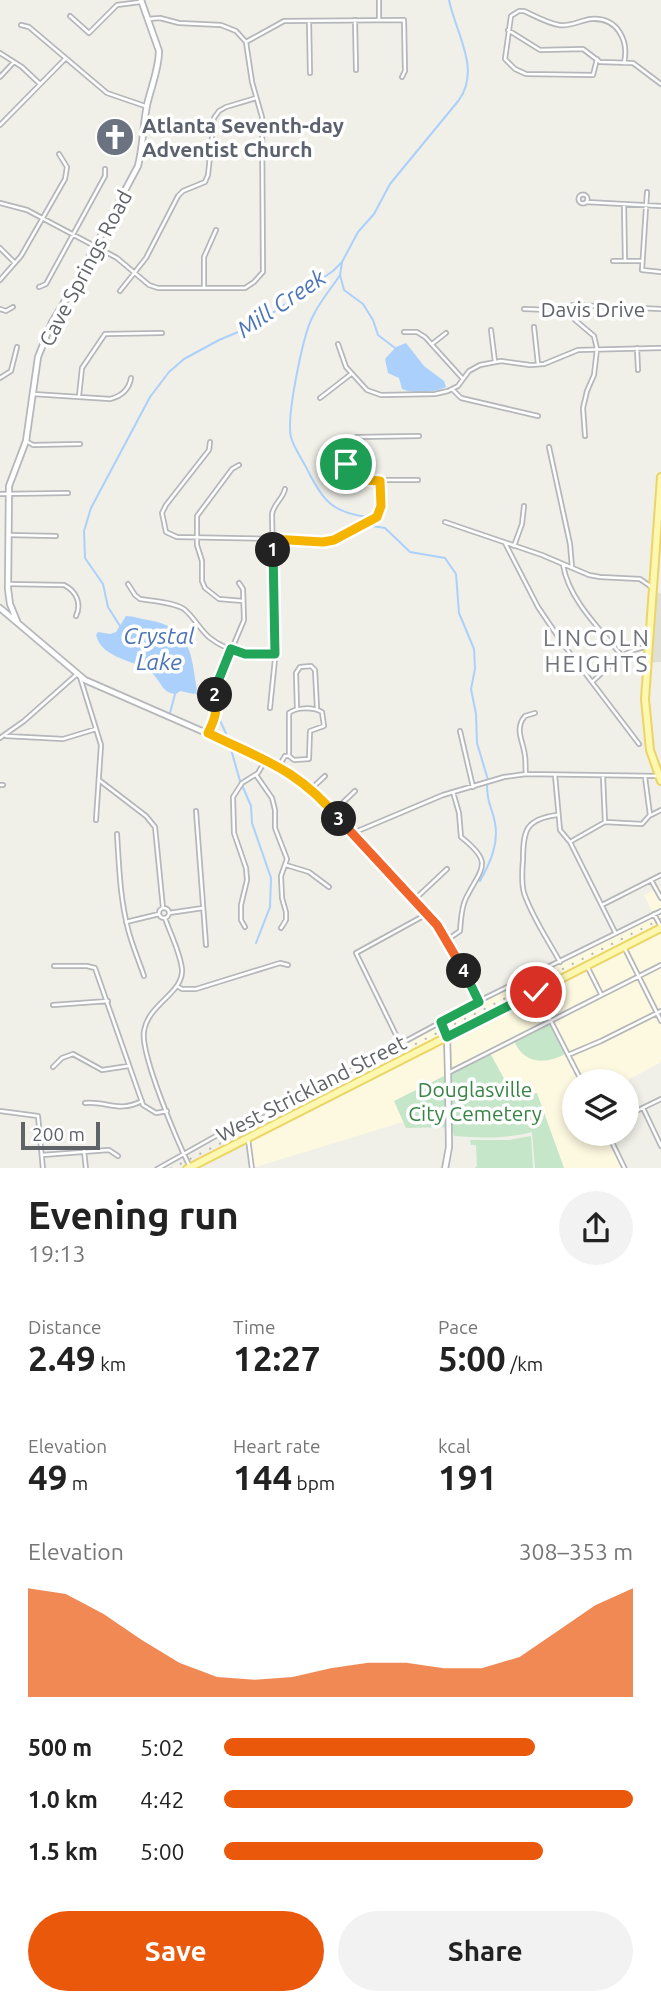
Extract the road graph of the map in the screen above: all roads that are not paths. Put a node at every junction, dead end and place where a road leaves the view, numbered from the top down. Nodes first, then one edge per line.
1 (379, 0) edge
2 (141, 1) edge
3 (70, 16) dead end
4 (146, 19) junction
5 (355, 20) junction
6 (379, 20) junction
7 (309, 21) junction
8 (21, 25) dead end
9 (508, 30) junction
10 (246, 42) junction
11 (0, 53) edge
12 (65, 58) junction
13 (597, 59) junction
14 (14, 62) junction
15 (624, 63) junction
16 (356, 70) dead end
17 (310, 73) dead end
18 (0, 77) edge
19 (402, 77) dead end
20 (40, 84) junction
21 (661, 84) edge
22 (256, 97) junction
23 (147, 107) junction
24 (0, 125) edge
25 (59, 154) dead end
26 (105, 169) dead end
27 (647, 192) dead end
28 (586, 202) dead end
29 (0, 203) edge
30 (624, 204) junction
31 (646, 205) junction
32 (661, 206) edge
33 (42, 219) junction
34 (216, 230) dead end
35 (73, 237) junction
36 (94, 247) junction
37 (0, 248) edge
38 (613, 261) dead end
39 (625, 261) junction
40 (642, 261) junction
41 (15, 263) junction
42 (135, 271) junction
43 (661, 272) edge
44 (0, 280) edge
45 (39, 287) dead end
46 (204, 288) junction
47 (120, 291) dead end
48 (13, 307) dead end
49 (0, 309) edge
50 (524, 309) dead end
51 (661, 309) edge
52 (575, 320) dead end
53 (534, 327) dead end
54 (491, 330) dead end
55 (404, 332) dead end
56 (162, 333) dead end
57 (446, 333) dead end
58 (338, 344) dead end
59 (432, 345) junction
60 (17, 347) dead end
61 (637, 348) junction
62 (661, 348) edge
63 (597, 349) junction
64 (495, 362) junction
65 (538, 364) junction
66 (638, 370) dead end
67 (352, 374) junction
68 (0, 377) edge
69 (131, 377) dead end
70 (463, 379) junction
71 (452, 388) junction
72 (33, 394) junction
73 (79, 396) junction
74 (320, 398) dead end
75 (538, 416) dead end
76 (419, 436) dead end
77 (585, 436) dead end
78 (26, 441) junction
79 (210, 442) dead end
80 (80, 444) dead end
81 (549, 447) dead end
82 (239, 465) dead end
83 (661, 477) edge
84 (418, 480) dead end
85 (380, 481) junction
86 (285, 489) dead end
87 (68, 493) dead end
88 (0, 494) edge
89 (8, 494) junction
90 (524, 506) dead end
91 (445, 522) dead end
92 (9, 535) junction
93 (56, 536) dead end
94 (196, 538) junction
95 (272, 539) junction
96 (505, 543) junction
97 (514, 547) junction
98 (563, 565) junction
99 (572, 568) junction
100 (239, 583) dead end
101 (8, 584) junction
102 (128, 584) dead end
103 (653, 589) junction
104 (661, 594) edge
105 (243, 601) junction
106 (0, 608) edge
107 (76, 616) dead end
108 (17, 622) junction
109 (647, 647) junction
110 (231, 649) junction
111 (275, 654) junction
112 (622, 656) junction
113 (78, 676) junction
114 (592, 682) junction
115 (270, 708) dead end
116 (297, 709) junction
117 (317, 709) junction
118 (535, 713) dead end
119 (96, 729) junction
120 (460, 731) dead end
121 (208, 733) junction
122 (5, 736) junction
123 (0, 738) edge
124 (639, 744) dead end
125 (289, 755) junction
126 (266, 759) junction
127 (279, 766) junction
128 (526, 774) junction
129 (256, 775) junction
130 (555, 775) junction
131 (324, 776) dead end
132 (603, 777) junction
133 (645, 777) junction
134 (660, 777) edge
135 (99, 780) junction
136 (473, 787) junction
137 (310, 789) junction
138 (355, 791) dead end
139 (453, 792) junction
140 (661, 810) edge
141 (196, 811) dead end
142 (333, 812) junction
143 (557, 815) junction
144 (650, 815) junction
145 (96, 820) dead end
146 (605, 822) junction
147 (117, 834) dead end
148 (352, 834) junction
149 (570, 842) junction
150 (286, 865) junction
151 (447, 869) dead end
152 (661, 875) edge
153 (651, 880) junction
154 (329, 887) dead end
155 (661, 898) edge
156 (414, 900) junction
157 (602, 905) junction
158 (163, 908) junction
159 (202, 908) junction
160 (661, 911) edge
161 (169, 913) junction
162 (159, 914) junction
163 (427, 914) junction
164 (654, 914) junction
165 (165, 918) junction
166 (126, 922) junction
167 (245, 927) dead end
168 (281, 928) dead end
169 (661, 928) edge
170 (616, 933) junction
171 (447, 940) junction
172 (206, 945) dead end
173 (624, 947) junction
174 (560, 962) junction
175 (288, 965) dead end
176 (661, 965) edge
177 (54, 966) dead end
178 (587, 966) junction
179 (144, 976) dead end
180 (638, 976) junction
181 (177, 986) junction
182 (536, 992) junction
183 (601, 994) junction
184 (108, 1001) junction
185 (479, 1002) junction
186 (53, 1004) dead end
187 (659, 1012) edge
188 (550, 1020) junction
189 (661, 1021) edge
190 (441, 1022) junction
191 (447, 1037) junction
192 (400, 1044) junction
193 (568, 1055) junction
194 (130, 1066) junction
195 (53, 1067) dead end
196 (575, 1069) edge
197 (448, 1073) junction
198 (661, 1099) edge
199 (142, 1101) junction
200 (85, 1103) dead end
201 (643, 1108) junction
202 (639, 1110) edge
203 (0, 1111) edge
204 (167, 1111) junction
205 (248, 1139) junction
206 (614, 1146) edge
207 (661, 1146) edge
208 (84, 1151) junction
209 (183, 1154) junction
210 (42, 1155) junction
211 (118, 1156) dead end
212 (43, 1168) edge
213 (86, 1168) edge
214 (157, 1168) edge
215 (188, 1168) edge
216 (252, 1168) edge
217 (445, 1168) edge
218 (625, 1168) edge

1 - 6 street
2 - 3 street
2 - 4 street, Cave Springs Road
4 - 10 street
4 - 23 street, Cave Springs Road
5 - 6 street
5 - 7 street
5 - 16 street
6 - 19 street
7 - 10 street
7 - 17 street
8 - 12 street
9 - 13 street
9 - 13 street
9 - 15 street
10 - 22 street
11 - 14 street
12 - 20 street
12 - 23 street
13 - 15 street
14 - 18 street
14 - 20 street
15 - 21 street
20 - 24 street
22 - 42 street
22 - 46 street
23 - 36 street, Cave Springs Road
25 - 33 street
26 - 35 street
27 - 31 street
28 - 30 street
29 - 33 street
30 - 31 street
30 - 39 street
31 - 32 street
31 - 40 street
33 - 35 street
33 - 41 street
34 - 46 street
35 - 36 street
35 - 45 street
36 - 42 street
36 - 72 street, Cave Springs Road
37 - 41 street
38 - 39 street
39 - 40 street
40 - 43 street
41 - 44 street
42 - 46 street
42 - 47 street
48 - 49 street
50 - 51 street, Davis Drive
52 - 63 street
53 - 65 street
54 - 64 street
55 - 59 street
56 - 73 street
57 - 59 street
58 - 67 street
59 - 70 street
60 - 68 street
61 - 62 street
61 - 63 street
61 - 66 street
63 - 65 street
63 - 77 street
64 - 65 street
64 - 70 street
67 - 71 street
67 - 74 street
69 - 73 street
70 - 71 street
71 - 75 street
72 - 73 street
72 - 78 street, Cave Springs Road
76 - 85 street
78 - 80 street
78 - 89 street, Cave Springs Road
79 - 94 street
81 - 99 street
82 - 94 street
83 - 103 main road
84 - 85 street
85 - 95 street
86 - 95 street
87 - 89 street
88 - 89 street
89 - 92 street, Cave Springs Road
90 - 97 street
91 - 96 street
92 - 93 street
92 - 101 street, Cave Springs Road
94 - 95 street
94 - 105 street
95 - 111 street
96 - 97 street
96 - 114 street
97 - 98 street
98 - 99 street
98 - 112 street
99 - 103 street
100 - 105 street
101 - 107 street
101 - 108 street, Cave Springs Road
102 - 110 street
103 - 104 street
103 - 109 main road
105 - 110 street
106 - 108 street
108 - 113 street
109 - 112 street
109 - 134 main road
110 - 111 street
110 - 121 street
111 - 115 street
112 - 114 street
113 - 119 street
113 - 121 street
113 - 122 street
114 - 124 street
116 - 117 street
116 - 117 street
116 - 125 street
117 - 125 street
118 - 128 street
119 - 122 street
119 - 135 street
120 - 136 street
121 - 126 street
122 - 123 street
125 - 127 street
126 - 127 street
126 - 129 street
127 - 137 street
128 - 130 street
128 - 136 street
129 - 150 street
129 - 167 street
130 - 132 street
130 - 143 street
131 - 137 street
132 - 133 street
132 - 146 street
133 - 134 street
133 - 144 street
135 - 145 street
135 - 158 street
136 - 139 street
137 - 142 street
138 - 142 street
139 - 148 street
139 - 171 street
140 - 144 street
141 - 159 street
142 - 148 street
143 - 149 street
143 - 174 street
144 - 146 street
146 - 149 street
147 - 166 street
148 - 156 street
149 - 157 street
150 - 154 street
150 - 168 street
151 - 156 street
152 - 153 street
153 - 155 street
153 - 157 street
156 - 163 street
157 - 170 street
158 - 161 street
158 - 162 street
159 - 161 street
159 - 172 street
160 - 164 street, West Strickland Street
161 - 165 street
162 - 165 street
162 - 166 street
163 - 171 street
163 - 192 street
164 - 169 street
164 - 170 street, West Strickland Street
165 - 181 street
166 - 179 street
169 - 173 main road
170 - 174 street, West Strickland Street
171 - 185 street
173 - 178 main road
173 - 180 street
174 - 185 street, West Strickland Street
175 - 181 street
176 - 180 street
177 - 184 street
178 - 182 main road
178 - 183 street
180 - 183 street
180 - 187 street
181 - 204 street
182 - 188 street
182 - 191 main road
183 - 188 street
184 - 186 street
184 - 194 street
185 - 190 street, West Strickland Street
187 - 189 street
187 - 193 street
188 - 193 street
188 - 197 street
190 - 191 street
190 - 192 street, West Strickland Street
191 - 197 street
191 - 205 main road
192 - 209 street, West Strickland Street
193 - 196 street
194 - 195 street
194 - 199 street
197 - 217 street
198 - 201 street
199 - 200 street
199 - 204 street
201 - 202 street
201 - 207 street
203 - 210 street
204 - 209 street
205 - 215 main road
205 - 216 street
206 - 218 street
208 - 210 street
208 - 211 street
208 - 213 street
209 - 214 street, West Strickland Street
209 - 215 street
210 - 212 street

